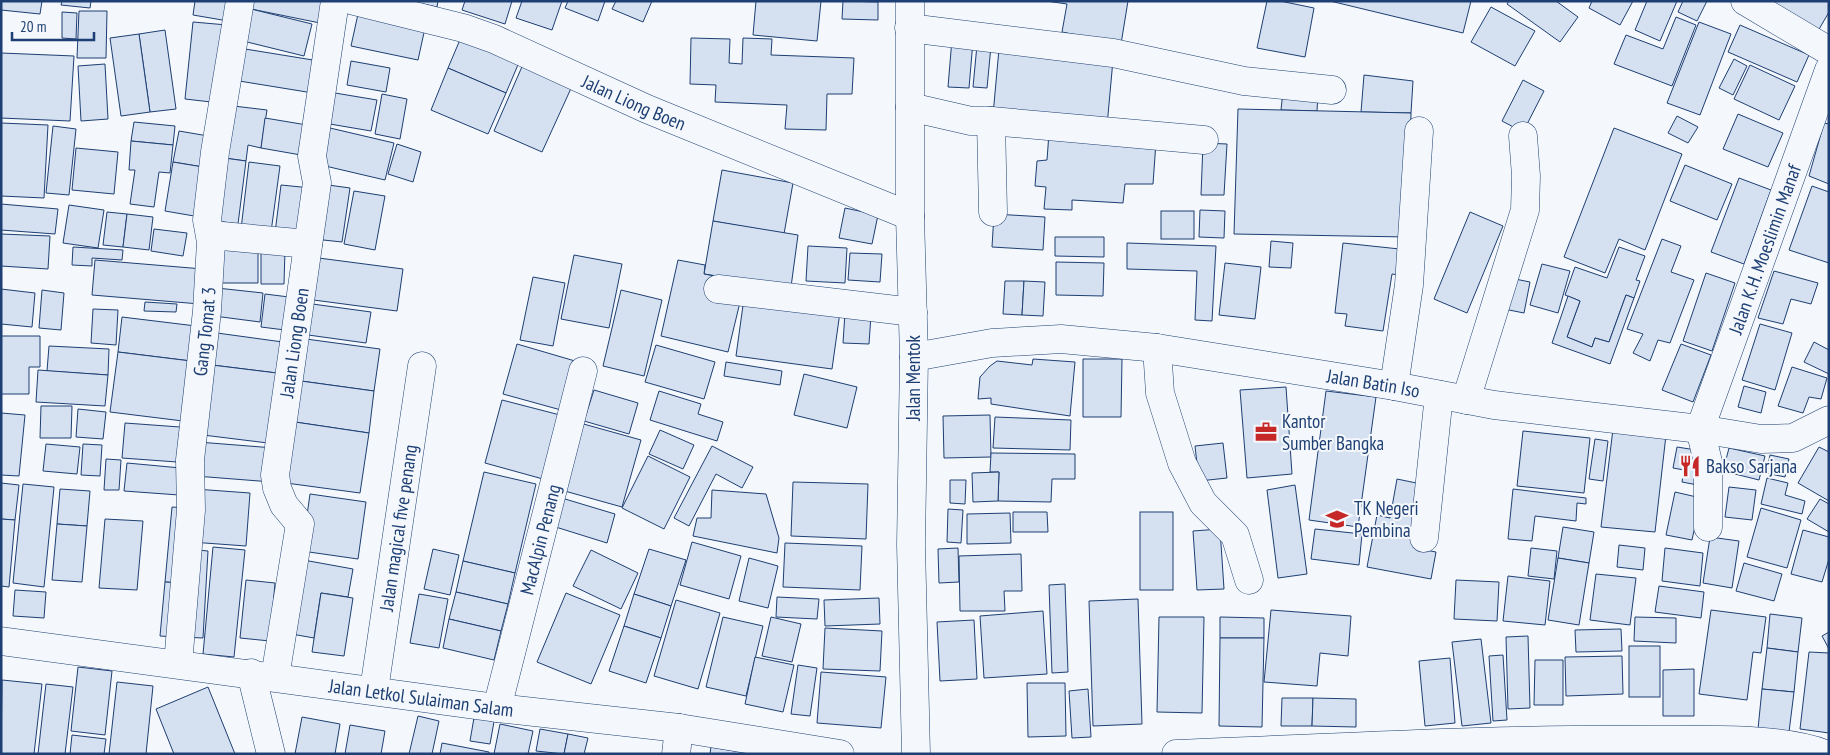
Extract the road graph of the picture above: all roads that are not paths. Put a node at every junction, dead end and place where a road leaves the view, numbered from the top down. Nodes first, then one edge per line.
1 (240, 1) edge
2 (335, 1) edge
3 (354, 1) edge
4 (910, 1) edge
5 (1744, 1) edge
6 (909, 28) junction
7 (1829, 51) edge
8 (1829, 70) edge
9 (1332, 90) dead end
10 (910, 107) junction
11 (992, 121) junction
12 (1419, 131) dead end
13 (1523, 136) dead end
14 (1204, 140) dead end
15 (993, 212) dead end
16 (910, 216) junction
17 (210, 235) junction
18 (308, 244) junction
19 (718, 289) dead end
20 (913, 312) junction
21 (1157, 348) junction
22 (914, 357) junction
23 (422, 366) dead end
24 (583, 371) dead end
25 (1394, 386) junction
26 (1440, 395) junction
27 (1466, 400) junction
28 (1829, 420) edge
29 (1700, 429) junction
30 (1708, 527) dead end
31 (1424, 538) dead end
32 (1249, 580) dead end
33 (1, 641) edge
34 (178, 664) junction
35 (263, 675) junction
36 (374, 690) junction
37 (497, 708) junction
38 (677, 741) edge
39 (1463, 749) edge
40 (271, 754) edge
41 (840, 754) edge
42 (916, 754) edge
43 (1176, 754) edge
44 (1825, 754) edge

1 - 17 main road, Gang Tomat 3
2 - 18 main road, Jalan Liong Boen
3 - 16 main road, Jalan Liong Boen
4 - 6 main road, Jalan Mentok
5 - 7 main road
6 - 9 main road
6 - 10 main road, Jalan Mentok
8 - 29 main road, Jalan K.H. Moeslimin Manaf
10 - 11 main road
10 - 16 main road, Jalan Mentok
11 - 14 main road
11 - 15 main road
12 - 25 main road
13 - 27 main road
16 - 20 main road, Jalan Mentok
17 - 18 main road
17 - 34 main road, Gang Tomat 3
18 - 35 main road, Jalan Liong Boen
19 - 20 main road
20 - 22 main road, Jalan Mentok
21 - 22 main road, Jalan Batin Iso
21 - 25 main road, Jalan Batin Iso
21 - 32 main road
22 - 42 main road, Jalan Mentok
23 - 36 main road, Jalan magical five penang
24 - 37 main road, MacAlpin Penang
25 - 26 main road, Jalan Batin Iso
26 - 27 main road, Jalan Batin Iso
26 - 31 main road
27 - 29 main road, Jalan Batin Iso
28 - 29 main road, Jalan Batin Iso
29 - 30 main road
33 - 34 main road, Jalan Letkol Sulaiman Salam
34 - 35 main road, Jalan Letkol Sulaiman Salam
35 - 36 main road, Jalan Letkol Sulaiman Salam
35 - 40 main road
36 - 37 main road, Jalan Letkol Sulaiman Salam
37 - 38 main road, Jalan Letkol Sulaiman Salam
38 - 41 main road, Jalan Letkol Sulaiman Salam
39 - 43 main road
39 - 44 main road

